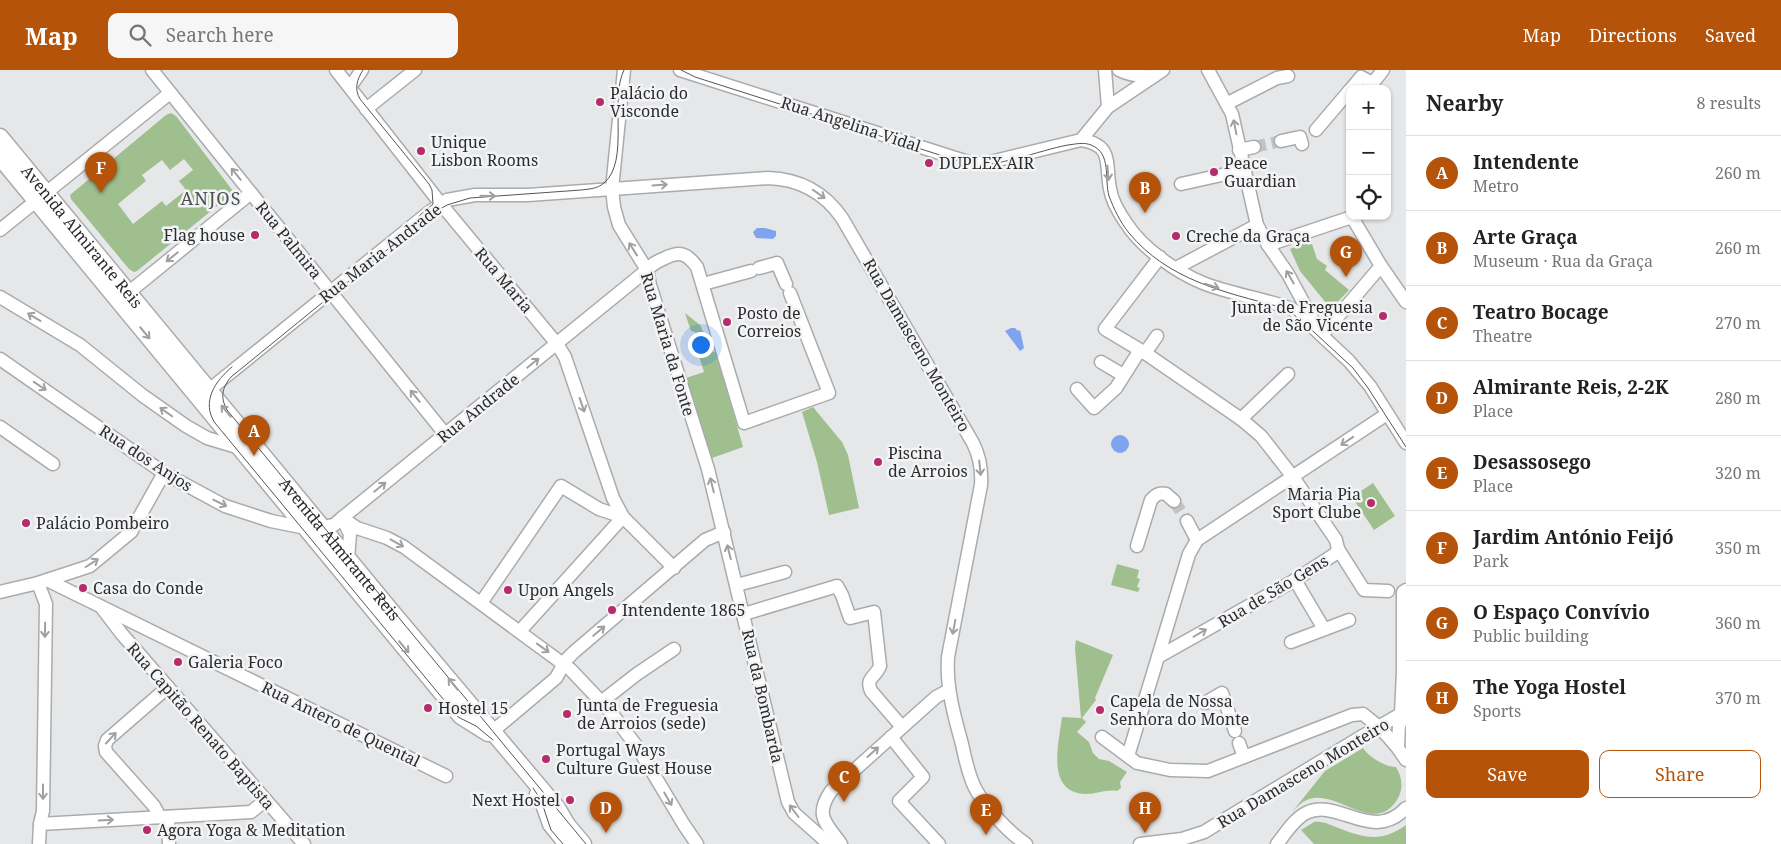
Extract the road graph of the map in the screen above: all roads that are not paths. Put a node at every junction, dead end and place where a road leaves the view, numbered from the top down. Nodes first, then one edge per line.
1 (152, 70) edge
2 (336, 70) edge
3 (362, 70) edge
4 (415, 70) edge
5 (624, 70) edge
6 (680, 70) edge
7 (1105, 70) edge
8 (1119, 70) edge
9 (1208, 70) edge
10 (1383, 70) edge
11 (1159, 73) edge
12 (1288, 76) dead end
13 (1354, 85) edge
14 (350, 87) junction
15 (170, 93) junction
16 (1346, 95) edge
17 (1228, 103) junction
18 (1108, 106) junction
19 (366, 109) junction
20 (1316, 130) dead end
21 (0, 137) edge
22 (1081, 140) junction
23 (1281, 141) tunnel mouth
24 (1302, 144) dead end
25 (1254, 147) tunnel mouth
26 (1239, 150) junction
27 (0, 157) edge
28 (1244, 170) junction
29 (1181, 184) dead end
30 (612, 189) junction
31 (251, 193) junction
32 (41, 197) junction
33 (441, 204) junction
34 (1257, 226) junction
35 (0, 230) edge
36 (1268, 245) junction
37 (1157, 261) junction
38 (1381, 266) junction
39 (1176, 268) junction
40 (647, 270) junction
41 (703, 284) junction
42 (128, 292) junction
43 (331, 292) junction
44 (0, 297) edge
45 (1406, 302) edge
46 (1322, 335) junction
47 (1157, 336) dead end
48 (557, 344) junction
49 (1142, 352) junction
50 (0, 358) edge
51 (1102, 362) dead end
52 (1288, 374) dead end
53 (1124, 375) junction
54 (1077, 389) dead end
55 (204, 394) junction
56 (1387, 414) junction
57 (1241, 419) junction
58 (0, 427) edge
59 (445, 434) junction
60 (1406, 443) edge
61 (240, 448) junction
62 (53, 464) dead end
63 (164, 473) junction
64 (1293, 477) junction
65 (1174, 502) tunnel mouth
66 (622, 517) junction
67 (342, 518) junction
68 (1187, 521) tunnel mouth
69 (314, 528) junction
70 (353, 531) junction
71 (724, 532) junction
72 (1197, 540) junction
73 (1137, 546) dead end
74 (1338, 549) junction
75 (348, 559) junction
76 (674, 568) junction
77 (785, 572) dead end
78 (1295, 580) junction
79 (42, 582) junction
80 (737, 585) junction
81 (1398, 591) edge
82 (0, 592) edge
83 (481, 603) junction
84 (100, 606) junction
85 (744, 614) junction
86 (1349, 620) dead end
87 (1324, 629) junction
88 (520, 630) junction
89 (1291, 642) dead end
90 (674, 650) dead end
91 (1158, 658) junction
92 (564, 664) junction
93 (168, 687) junction
94 (949, 690) junction
95 (601, 702) junction
96 (1205, 703) dead end
97 (1404, 713) edge
98 (902, 727) junction
99 (1378, 728) junction
100 (493, 731) junction
101 (890, 737) junction
102 (1102, 738) dead end
103 (1398, 746) junction
104 (1128, 756) junction
105 (1244, 757) junction
106 (1406, 760) edge
107 (446, 776) dead end
108 (266, 800) junction
109 (1406, 808) edge
110 (164, 817) junction
111 (40, 824) junction
112 (39, 844) edge
113 (169, 844) edge
114 (304, 844) edge
115 (567, 844) edge
116 (583, 844) edge
117 (696, 844) edge
118 (830, 844) edge
119 (841, 844) edge
120 (938, 844) edge
121 (1026, 844) edge
122 (1140, 844) edge
123 (1277, 844) edge

1 - 15 street, Rua Palmira
2 - 14 street, Rua Maria
3 - 14 street
4 - 19 street
5 - 30 street, Rua Maria da Fonte
6 - 22 street, Rua Angelina Vidal
7 - 18 street
8 - 11 street
9 - 17 street
10 - 13 street
11 - 18 street
12 - 17 street
14 - 19 street, Rua Maria
31 -> 15 street, Rua Palmira
15 - 32 street
16 - 20 street
26 -> 17 street
18 - 22 street
19 - 33 street, Rua Maria
21 - 32 main road, Avenida Almirante Reis
22 -> 37 street
23 - 24 street
25 - 26 street
26 - 28 street
27 - 32 main road, Avenida Almirante Reis
28 - 29 street
28 - 34 street
33 -> 30 street, Rua Maria Andrade
40 -> 30 street, Rua Maria da Fonte
30 -> 94 street, Rua Damasceno Monteiro
31 -> 42 street
31 - 43 street, Rua Palmira
32 - 35 street
32 - 42 main road, Avenida Almirante Reis
32 -> 55 main road, Avenida Almirante Reis
33 - 43 street, Rua Maria Andrade
33 - 48 street, Rua Maria
34 - 36 street
34 - 39 street
36 - 38 street
46 -> 36 street
37 - 39 street
37 - 49 street, Rua de São Gens
38 - 45 street
38 - 46 street
39 -> 46 street
40 - 41 street, Rua Andrade
40 - 48 street, Rua Andrade
71 -> 40 street, Rua Maria da Fonte
41 - 41 street, Rua Andrade
42 - 55 main road, Avenida Almirante Reis
43 - 55 street, Rua Maria Andrade
59 -> 43 street, Rua Palmira
61 -> 44 street
46 - 56 street
47 - 49 street
59 -> 48 street, Rua Andrade
48 -> 66 street, Rua Maria
49 - 53 street
49 - 57 street, Rua de São Gens
50 -> 63 street, Rua dos Anjos
51 - 53 street
52 - 57 street
53 - 54 street
55 - 61 main road, Avenida Almirante Reis
69 -> 55 main road, Avenida Almirante Reis
56 - 60 street
56 -> 64 street
57 - 64 street, Rua de São Gens
58 - 62 street
67 -> 59 street, Rua Andrade
61 - 69 main road, Avenida Almirante Reis
63 -> 69 street, Rua dos Anjos
79 -> 63 street
64 - 72 street
64 - 74 street, Rua de São Gens
65 - 73 street
66 - 76 street
66 - 83 street
66 - 88 street
67 - 69 street
67 - 70 street
68 - 72 street
69 - 75 main road, Avenida Almirante Reis
69 -> 115 main road, Avenida Almirante Reis
70 - 75 street
70 -> 83 street
71 - 76 street
80 -> 71 street, Rua da Bombarda
72 - 91 street
74 - 78 street, Rua de São Gens
74 - 81 street
100 -> 75 main road, Avenida Almirante Reis
92 -> 76 street
77 - 80 street
78 - 87 street
91 -> 78 street, Rua de São Gens
79 - 82 street
79 - 84 street, Rua Antero de Quental
79 -> 111 street
80 - 85 street, Rua da Bombarda
81 - 97 street
83 - 88 street
84 - 93 street, Rua Capitão Renato Baptista
84 - 107 street, Rua Antero de Quental
85 - 98 street
118 -> 85 street, Rua da Bombarda
86 - 87 street
87 - 89 street
88 -> 92 street
90 - 95 street
91 - 104 street
92 - 95 street
92 - 100 street
93 - 108 street, Rua Capitão Renato Baptista
110 -> 93 street
94 - 98 street
94 - 121 street, Rua Damasceno Monteiro
95 -> 117 street
96 - 105 street
97 - 99 street, Rua Damasceno Monteiro
97 - 103 street
98 - 101 street
99 - 103 street
99 - 105 street
99 - 122 street, Rua Damasceno Monteiro
100 - 116 main road, Avenida Almirante Reis
119 -> 101 street
101 - 120 street
102 - 104 street
103 - 106 street
104 - 105 street
108 - 110 street
108 - 114 street, Rua Capitão Renato Baptista
109 - 123 street
111 -> 110 street
110 - 113 street
111 - 112 street

